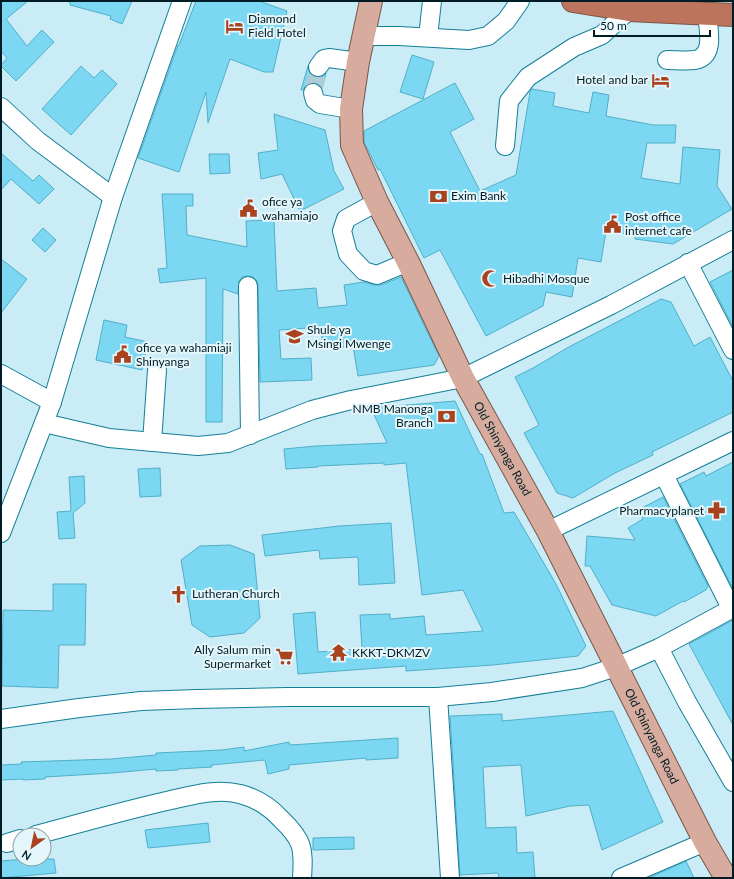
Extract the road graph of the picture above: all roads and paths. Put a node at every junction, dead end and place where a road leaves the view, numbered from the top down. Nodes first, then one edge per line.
1 (182, 1) edge
2 (371, 1) edge
3 (432, 1) edge
4 (520, 1) edge
5 (573, 1) edge
6 (653, 6) edge
7 (630, 10) junction
8 (707, 14) junction
9 (733, 15) edge
10 (363, 36) junction
11 (428, 37) junction
12 (667, 60) dead end
13 (358, 62) junction
14 (318, 67) dead end
15 (314, 93) dead end
16 (1, 108) edge
17 (351, 109) junction
18 (505, 146) dead end
19 (113, 197) junction
20 (377, 202) junction
21 (733, 240) edge
22 (408, 262) junction
23 (688, 263) junction
24 (248, 286) dead end
25 (733, 350) edge
26 (156, 370) dead end
27 (1, 374) edge
28 (463, 378) junction
29 (52, 402) junction
30 (44, 423) junction
31 (250, 435) junction
32 (152, 442) junction
33 (733, 442) edge
34 (664, 475) junction
35 (2, 529) edge
36 (548, 531) junction
37 (732, 608) edge
38 (659, 648) junction
39 (616, 667) junction
40 (438, 697) junction
41 (1, 719) edge
42 (733, 782) edge
43 (52, 831) edge
44 (705, 842) junction
45 (302, 878) edge
46 (450, 878) edge
47 (621, 878) edge
48 (726, 878) edge

1 - 19 street
2 - 10 main road, Old Shinyanga Road
3 - 11 street
4 - 11 street
5 - 7 highway
6 - 7 highway
6 - 8 highway
7 - 18 street
8 - 9 highway
8 - 12 street
10 - 11 street
10 - 13 main road, Old Shinyanga Road
13 - 14 street
13 - 17 main road, Old Shinyanga Road
15 - 17 street
16 - 19 street
17 - 20 main road, Old Shinyanga Road
19 - 29 street
20 - 22 main road, Old Shinyanga Road
20 - 22 street
21 - 23 street
22 - 28 main road, Old Shinyanga Road
23 - 25 street
23 - 28 street
24 - 31 street
26 - 32 street
27 - 29 street
28 - 31 street
28 - 36 main road, Old Shinyanga Road
29 - 30 street
30 - 32 street
30 - 35 street
31 - 32 street
33 - 34 street
34 - 36 street
34 - 37 street
36 - 39 main road, Old Shinyanga Road
37 - 38 street
38 - 39 street
38 - 42 street
39 - 40 street
39 - 44 main road, Old Shinyanga Road
40 - 41 street
40 - 46 street
43 - 45 street
44 - 47 street
44 - 48 main road, Old Shinyanga Road

